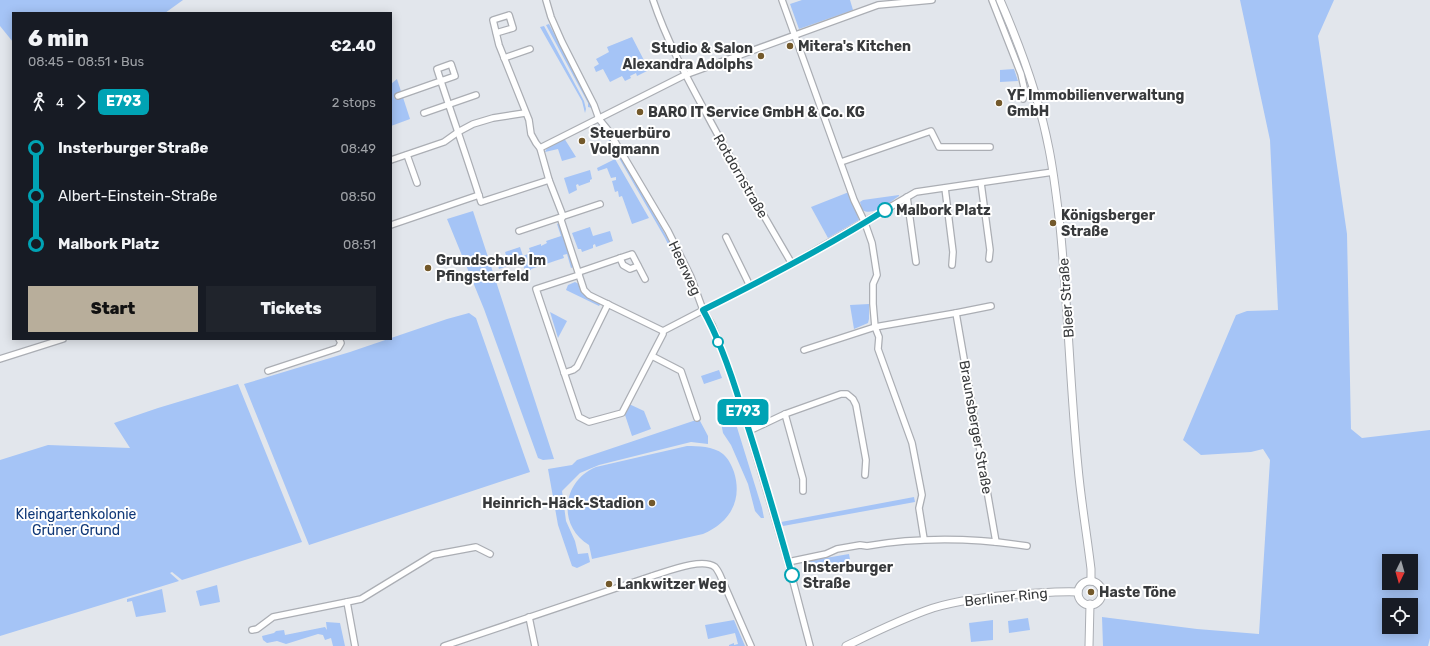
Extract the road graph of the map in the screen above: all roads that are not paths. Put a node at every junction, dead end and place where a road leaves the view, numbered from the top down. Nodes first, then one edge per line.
1 (546, 0) edge
2 (652, 0) edge
3 (782, 0) edge
4 (932, 0) edge
5 (992, 0) edge
6 (1000, 0) edge
7 (496, 33) dead end
8 (795, 35) junction
9 (530, 50) dead end
10 (504, 58) junction
11 (686, 75) junction
12 (476, 95) dead end
13 (398, 96) dead end
14 (1023, 100) dead end
15 (448, 104) junction
16 (424, 113) dead end
17 (525, 113) junction
18 (598, 119) junction
19 (458, 132) junction
20 (990, 147) dead end
21 (540, 148) junction
22 (408, 155) junction
23 (392, 160) edge
24 (841, 162) junction
25 (1053, 172) junction
26 (549, 180) junction
27 (417, 183) dead end
28 (981, 183) junction
29 (945, 188) junction
30 (479, 195) junction
31 (907, 197) junction
32 (600, 204) dead end
33 (564, 216) junction
34 (865, 223) junction
35 (392, 225) edge
36 (519, 231) dead end
37 (726, 237) dead end
38 (620, 258) junction
39 (989, 259) dead end
40 (916, 262) dead end
41 (792, 264) junction
42 (952, 265) dead end
43 (638, 266) junction
44 (579, 273) junction
45 (645, 279) dead end
46 (750, 286) junction
47 (608, 304) junction
48 (991, 306) dead end
49 (703, 310) junction
50 (956, 313) junction
51 (875, 327) junction
52 (662, 331) junction
53 (60, 340) edge
54 (339, 340) edge
55 (804, 350) dead end
56 (652, 356) junction
57 (0, 359) edge
58 (268, 370) dead end
59 (564, 374) junction
60 (785, 414) junction
61 (696, 418) dead end
62 (750, 431) junction
63 (865, 475) dead end
64 (803, 491) dead end
65 (924, 540) junction
66 (996, 542) junction
67 (1027, 546) dead end
68 (490, 554) dead end
69 (788, 562) junction
70 (1091, 580) junction
71 (1078, 592) junction
72 (347, 602) junction
73 (1090, 604) junction
74 (529, 618) junction
75 (252, 630) dead end
76 (355, 646) edge
77 (444, 646) edge
78 (535, 646) edge
79 (751, 646) edge
80 (810, 646) edge
81 (846, 646) edge
82 (1089, 646) edge

1 - 18 street, Heerweg
2 - 11 street, Rotdornstraße
3 - 8 street
4 - 8 street
5 - 14 street
6 - 25 street, Bleer Straße
7 - 10 street
8 - 11 street
8 - 24 street
9 - 10 street
10 - 17 street
11 - 18 street
11 - 41 street, Rotdornstraße
12 - 15 street
13 - 15 street
15 - 16 street
15 - 19 street
17 - 19 street
17 - 21 street
18 - 21 street
18 - 49 street, Heerweg
19 - 22 street
19 - 30 street
20 - 24 street
21 - 26 street
22 - 23 street
22 - 27 street
24 - 34 street
25 - 28 street
25 - 70 street, Bleer Straße
26 - 30 street
26 - 33 street
28 - 29 street
28 - 39 street
29 - 31 street
29 - 42 street
30 - 35 street
31 - 34 street
31 - 40 street
32 - 33 street
33 - 36 street
33 - 44 street
34 - 41 street
34 - 51 street
37 - 46 street
38 - 43 street
38 - 43 street
38 - 44 street
41 - 46 street
43 - 45 street
44 - 47 street
44 - 59 street
46 - 49 street
47 - 52 street
47 - 59 street
48 - 50 street
49 - 52 street
49 - 62 street, Heerweg
50 - 51 street
50 - 66 street, Braunsberger Straße
51 - 55 street
51 - 65 street
52 - 56 street
53 - 57 street
54 - 58 street
56 - 59 street
56 - 61 street
60 - 62 street
60 - 63 street
60 - 64 street
62 - 69 street, Heerweg
65 - 66 street
65 - 69 street
66 - 67 street
68 - 72 street
69 - 80 street, Heerweg
70 - 71 street
70 - 73 street
71 - 73 street
71 - 81 street, Berliner Ring
72 - 75 street
72 - 76 street
73 - 82 street
74 - 77 street
74 - 78 street
74 - 79 street

